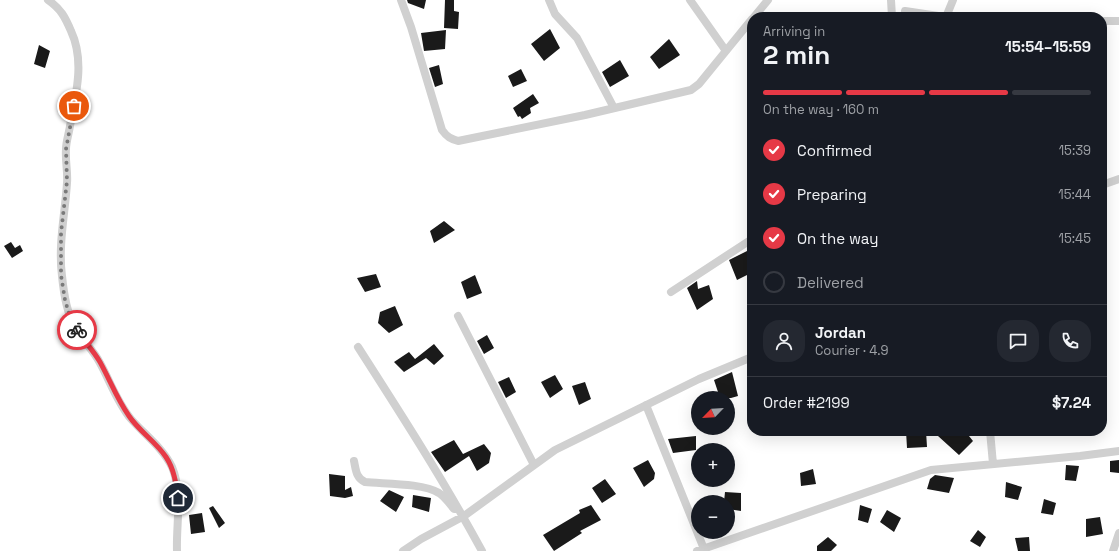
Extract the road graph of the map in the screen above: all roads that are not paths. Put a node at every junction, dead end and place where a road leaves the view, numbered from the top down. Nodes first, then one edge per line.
1 (48, 0) edge
2 (401, 0) edge
3 (549, 0) edge
4 (690, 0) edge
5 (768, 0) edge
6 (892, 0) edge
7 (953, 0) edge
8 (905, 11) dead end
9 (758, 12) edge
10 (892, 12) edge
11 (912, 12) edge
12 (948, 12) edge
13 (1107, 21) edge
14 (1119, 21) edge
15 (747, 25) edge
16 (726, 51) junction
17 (614, 108) junction
18 (1119, 179) edge
19 (1107, 183) edge
20 (747, 242) edge
21 (671, 292) dead end
22 (458, 316) dead end
23 (358, 347) dead end
24 (747, 359) edge
25 (646, 405) junction
26 (990, 436) edge
27 (1119, 451) edge
28 (354, 461) dead end
29 (993, 464) junction
30 (534, 465) junction
31 (459, 508) junction
32 (464, 516) junction
33 (1119, 533) edge
34 (700, 550) edge
35 (177, 551) edge
36 (403, 551) edge
37 (482, 551) edge
38 (1113, 551) edge

1 - 35 street
2 - 17 street
3 - 17 street
4 - 16 street
5 - 9 street
6 - 10 street
7 - 12 street
8 - 11 street
13 - 14 street
15 - 16 street
16 - 17 street
18 - 19 street
20 - 21 street
22 - 30 street
23 - 31 street
24 - 25 street
25 - 30 street
25 - 34 street
26 - 29 street
27 - 29 street
28 - 31 street
29 - 34 street
30 - 32 street
31 - 32 street
32 - 36 street
32 - 37 street
33 - 38 street

